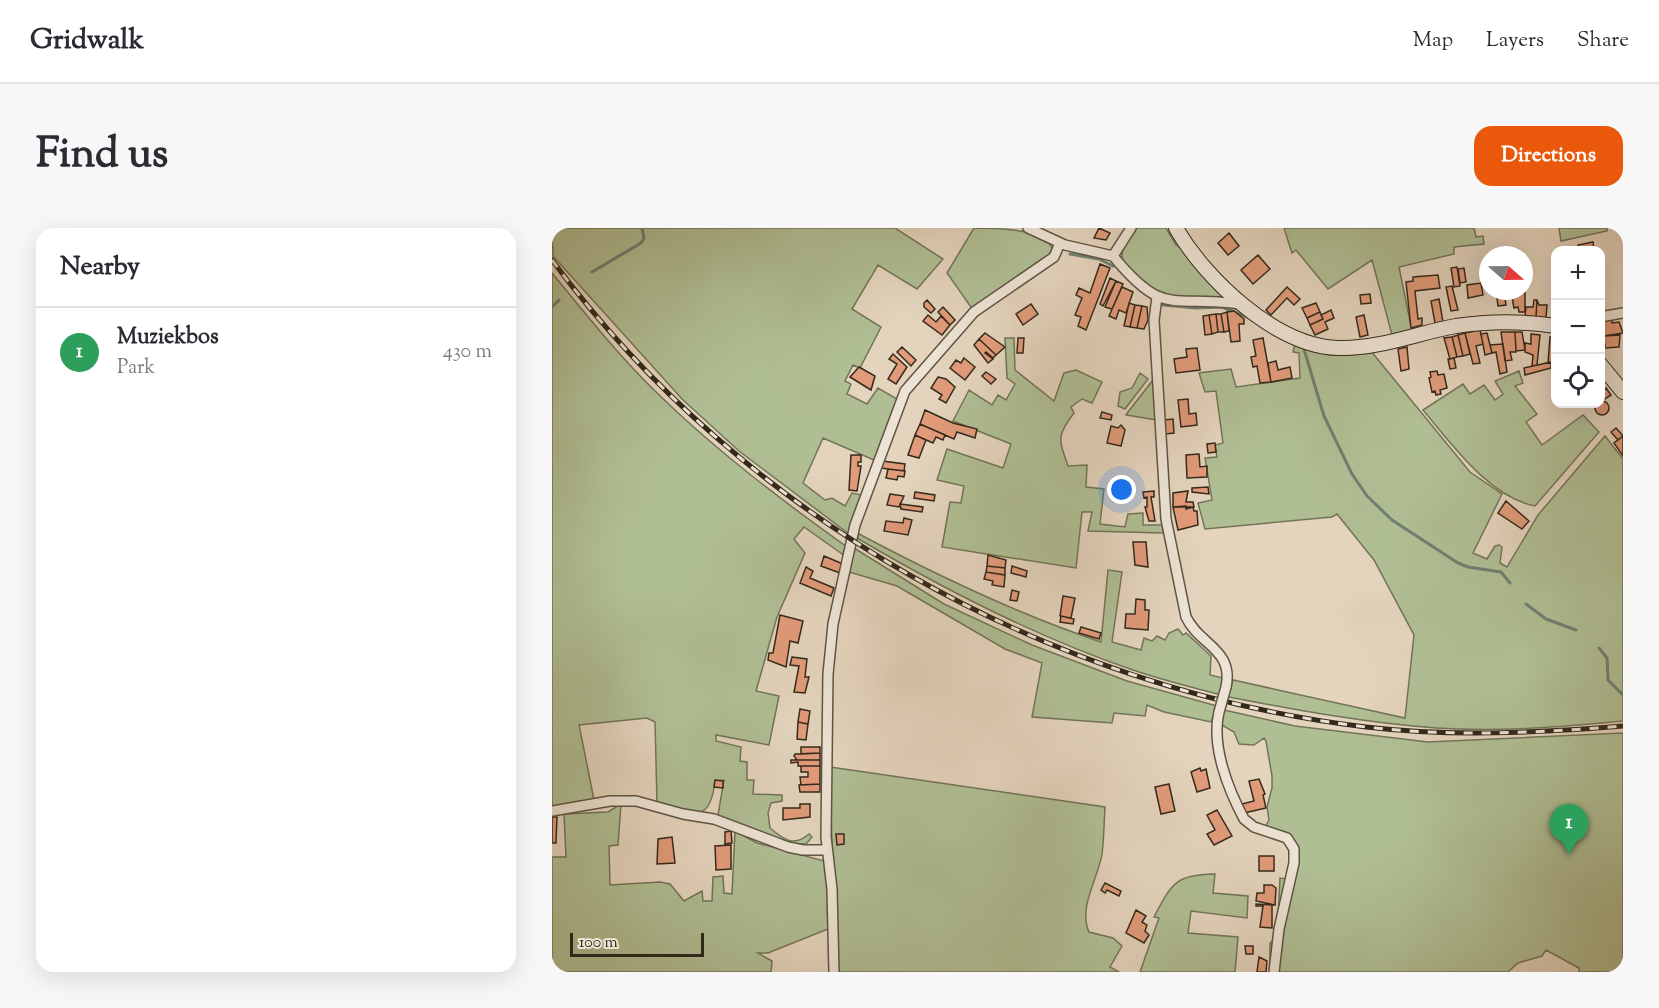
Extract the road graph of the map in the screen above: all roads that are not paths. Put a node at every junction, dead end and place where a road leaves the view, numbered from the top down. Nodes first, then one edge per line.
1 (1028, 228) edge
2 (1131, 228) edge
3 (1176, 228) edge
4 (1060, 243) junction
5 (1113, 256) junction
6 (1157, 297) junction
7 (1240, 304) junction
8 (1623, 313) edge
9 (1605, 316) edge
10 (1551, 326) edge
11 (1605, 370) edge
12 (1623, 392) edge
13 (552, 811) edge
14 (827, 850) junction
15 (834, 972) edge
16 (1274, 972) edge

1 - 4 street
2 - 5 street
3 - 7 main road
4 - 5 street
4 - 14 street
5 - 6 street
6 - 7 street
6 - 16 street, bridge
7 - 10 main road
8 - 9 street
11 - 12 main road
13 - 14 street
14 - 15 street

